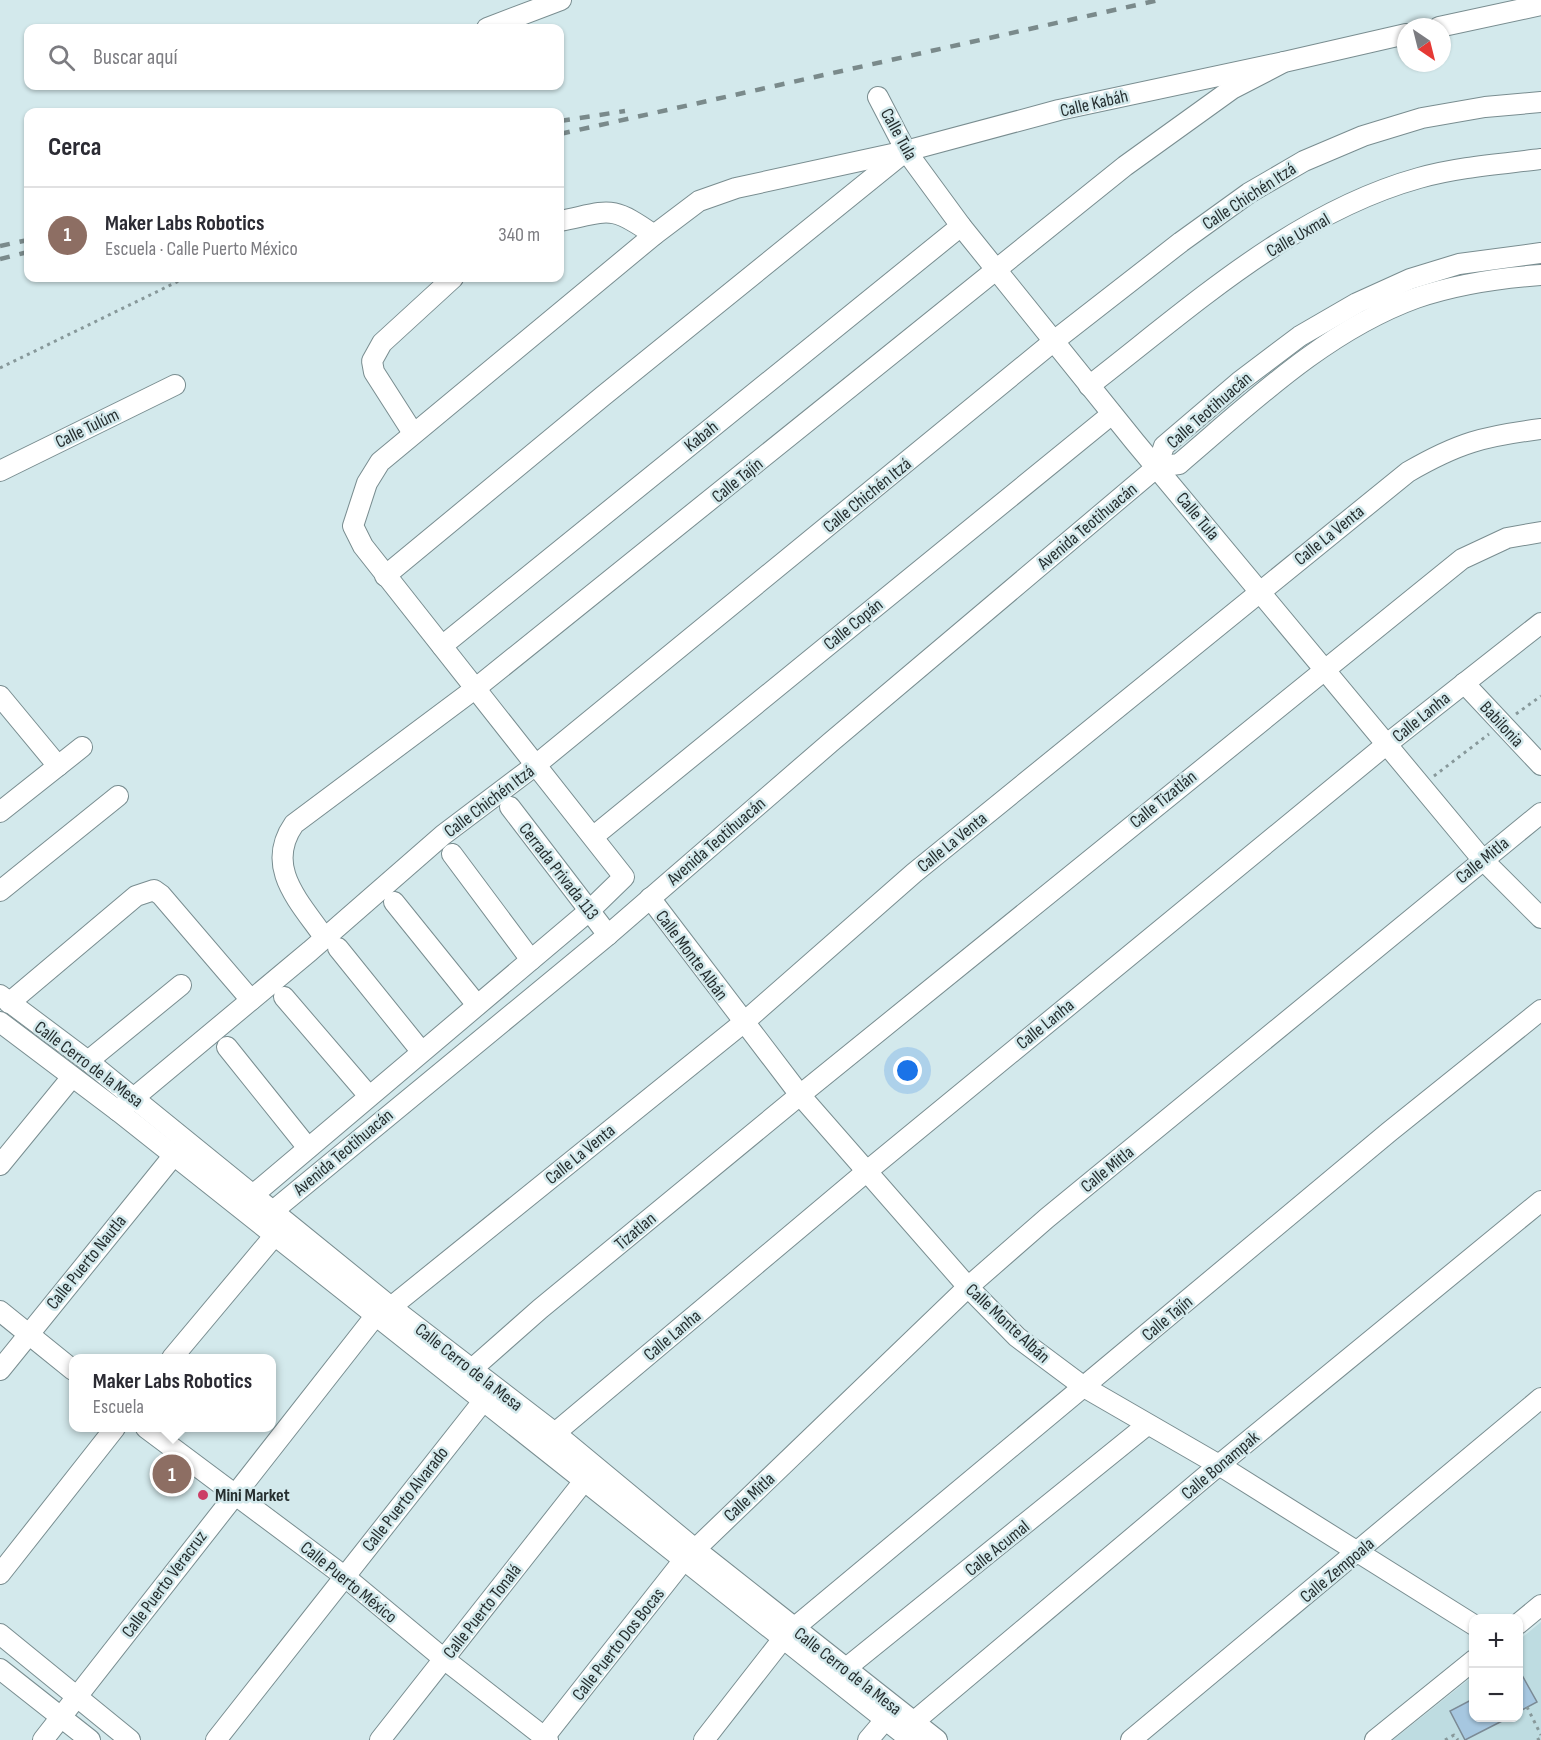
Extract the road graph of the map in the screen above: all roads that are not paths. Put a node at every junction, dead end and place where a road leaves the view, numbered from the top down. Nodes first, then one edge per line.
1 (561, 0) edge
2 (1541, 5) edge
3 (498, 24) edge
4 (1451, 24) edge
5 (1397, 36) edge
6 (1284, 62) junction
7 (878, 97) dead end
8 (1541, 102) edge
9 (906, 151) junction
10 (1541, 159) edge
11 (564, 220) edge
12 (961, 226) junction
13 (654, 235) junction
14 (1541, 253) edge
15 (996, 270) junction
16 (1541, 275) edge
17 (449, 282) edge
18 (1357, 303) junction
19 (1368, 321) junction
20 (1053, 341) junction
21 (175, 385) dead end
22 (1089, 386) junction
23 (1112, 414) junction
24 (1541, 429) edge
25 (413, 434) junction
26 (1157, 467) junction
27 (0, 471) edge
28 (1541, 532) edge
29 (385, 576) junction
30 (1261, 591) junction
31 (1541, 624) edge
32 (442, 646) junction
33 (1324, 669) junction
34 (1464, 683) junction
35 (476, 688) junction
36 (0, 696) edge
37 (1387, 744) junction
38 (82, 747) dead end
39 (537, 764) junction
40 (1541, 765) edge
41 (58, 766) junction
42 (118, 796) dead end
43 (510, 807) dead end
44 (0, 812) edge
45 (1541, 813) edge
46 (594, 836) junction
47 (452, 854) dead end
48 (1482, 859) junction
49 (0, 891) edge
50 (650, 898) junction
51 (394, 902) dead end
52 (589, 910) junction
53 (1541, 918) edge
54 (608, 935) junction
55 (331, 943) junction
56 (531, 960) junction
57 (181, 985) dead end
58 (284, 997) dead end
59 (4, 999) edge
60 (251, 1000) junction
61 (477, 1005) junction
62 (1541, 1010) edge
63 (0, 1022) edge
64 (743, 1023) junction
65 (227, 1047) dead end
66 (421, 1051) junction
67 (88, 1061) junction
68 (72, 1077) junction
69 (372, 1094) junction
70 (800, 1095) junction
71 (133, 1096) junction
72 (118, 1111) junction
73 (393, 1111) junction
74 (308, 1148) junction
75 (174, 1155) junction
76 (0, 1165) edge
77 (866, 1172) junction
78 (253, 1194) junction
79 (1541, 1201) edge
80 (273, 1211) junction
81 (275, 1234) junction
82 (968, 1287) junction
83 (0, 1311) edge
84 (383, 1311) junction
85 (28, 1333) junction
86 (176, 1354) edge
87 (69, 1367) edge
88 (472, 1369) junction
89 (0, 1370) edge
90 (1084, 1387) junction
91 (1541, 1398) edge
92 (484, 1400) junction
93 (1147, 1425) junction
94 (112, 1432) edge
95 (151, 1432) edge
96 (555, 1433) junction
97 (1219, 1465) junction
98 (584, 1481) junction
99 (234, 1493) junction
100 (1359, 1552) junction
101 (689, 1555) junction
102 (0, 1574) edge
103 (344, 1576) junction
104 (1541, 1605) edge
105 (1523, 1620) edge
106 (1469, 1622) edge
107 (0, 1634) edge
108 (788, 1634) junction
109 (444, 1659) junction
110 (1469, 1663) edge
111 (0, 1669) edge
112 (845, 1669) junction
113 (77, 1697) junction
114 (61, 1717) junction
115 (885, 1720) junction
116 (909, 1731) edge
117 (545, 1739) edge
118 (43, 1740) edge
119 (90, 1740) edge
120 (130, 1740) edge
121 (216, 1740) edge
122 (380, 1740) edge
123 (704, 1740) edge
124 (868, 1740) edge
125 (937, 1740) edge
126 (1131, 1740) edge
127 (1375, 1740) edge

1 - 3 street
2 - 4 street
5 - 6 street, Calle Kabáh
6 - 9 street, Calle Kabáh
6 - 15 street, Calle Kabáh
7 - 9 street, Calle Tula
8 - 20 street, Calle Chichén Itzá
9 - 12 street, Calle Tula
9 - 13 street, Calle Kabáh
9 - 29 street
10 - 22 street, Calle Uxmal
11 - 13 street
12 - 15 street, Calle Tula
12 - 32 street, Kabah
13 - 25 street, Calle Kabáh
14 - 18 street, Calle Teotihuacán
15 - 20 street, Calle Tula
15 - 35 street, Calle Tajín
16 - 19 street, Calle Teotihuacán
17 - 25 street
18 - 19 street
18 - 26 street, Calle Teotihuacán
19 - 26 street, Calle Teotihuacán
20 - 22 street, Calle Tula
20 - 39 street, Calle Chichén Itzá
21 - 27 street, Calle Tulúm
22 - 23 street, Calle Tula
23 - 26 street, Calle Tula
23 - 46 street, Calle Copán
24 - 30 street, Calle La Venta
25 - 29 street, Calle Kabáh
26 - 30 street, Calle Tula
26 - 50 street, Avenida Teotihuacán
28 - 33 street, Calle Tizatlán
29 - 32 street
30 - 33 street, Calle Tula
30 - 64 street, Calle La Venta
31 - 34 street, Calle Lanha
32 - 35 street
33 - 37 street, Calle Tula
33 - 70 street, Calle Tizatlán
34 - 37 street, Calle Lanha
34 - 40 street, Babilonia
35 - 39 street
35 - 55 street, Calle Tajín
36 - 41 street
37 - 48 street, Calle Tula
37 - 77 street, Calle Lanha
38 - 41 street
39 - 46 street
39 - 55 street, Calle Chichén Itzá
41 - 44 street
42 - 49 street
43 - 52 street, Cerrada Privada 113
45 - 48 street, Calle Mitla
46 - 52 street
47 - 56 street
48 - 53 street, Calle Tula
48 - 82 street, Calle Mitla
50 - 54 street, Avenida Teotihuacán
50 - 64 street, Calle Monte Albán
51 - 61 street
52 - 54 street, Cerrada Privada 113
52 - 56 street
54 - 73 street, Avenida Teotihuacán
55 - 60 street, Calle Chichén Itzá
55 - 66 street, Calle Tajín
56 - 61 street
57 - 67 street
58 - 69 street
59 - 60 street
59 - 67 street, Calle Cerro de la Mesa
60 - 71 street, Calle Chichén Itzá
61 - 66 street
62 - 90 street, Calle Tajín
63 - 68 street, Calle Cerro de la Mesa
64 - 70 street, Calle Monte Albán
64 - 84 street, Calle La Venta
65 - 74 street
66 - 69 street
67 - 71 street, Calle Cerro de la Mesa
68 - 72 street, Calle Cerro de la Mesa
68 - 76 street
69 - 73 street
69 - 74 street
70 - 77 street, Calle Monte Albán
70 - 88 street, Tizatlan
71 - 72 street, Calle Chichén Itzá
71 - 78 street, Calle Cerro de la Mesa
72 - 75 street, Calle Cerro de la Mesa
73 - 80 street, Avenida Teotihuacán
74 - 78 street
75 - 81 street, Calle Cerro de la Mesa
75 - 85 street, Calle Puerto Nautla
77 - 82 street, Calle Monte Albán
77 - 96 street, Calle Lanha
78 - 80 street, Calle Cerro de la Mesa
79 - 97 street, Calle Bonampak
80 - 84 street, Calle Cerro de la Mesa
81 - 84 street, Calle Cerro de la Mesa
81 - 86 street
82 - 90 street, Calle Monte Albán
82 - 101 street, Calle Mitla
83 - 85 street
84 - 88 street, Calle Cerro de la Mesa
84 - 92 street, Calle Cerro de la Mesa
84 - 99 street, Calle Puerto Veracruz
85 - 87 street
85 - 89 street, Calle Puerto Nautla
88 - 96 street, Calle Cerro de la Mesa
90 - 93 street, Calle Monte Albán
90 - 108 street, Calle Tajín
91 - 100 street, Calle Zempoala
92 - 98 street, Calle Cerro de la Mesa
92 - 103 street, Calle Puerto Alvarado
93 - 97 street, Calle Monte Albán
93 - 112 street, Calle Acumal
94 - 102 street
95 - 99 street, Calle Puerto México
96 - 101 street, Calle Cerro de la Mesa
97 - 100 street, Calle Monte Albán
97 - 116 street, Calle Bonampak
98 - 101 street, Calle Cerro de la Mesa
98 - 109 street, Calle Puerto Tonalá
99 - 103 street, Calle Puerto México
99 - 113 street, Calle Puerto Veracruz
100 - 106 street, Calle Monte Albán
100 - 126 street, Calle Zempoala
101 - 108 street, Calle Cerro de la Mesa
101 - 117 street, Calle Puerto Dos Bocas
103 - 109 street, Calle Puerto México
103 - 121 street, Calle Puerto Alvarado
104 - 105 street
107 - 113 street
108 - 112 street, Calle Cerro de la Mesa
108 - 115 street, Calle Cerro de la Mesa
108 - 123 street, Calle Tajín
109 - 117 street, Calle Puerto México
109 - 122 street, Calle Puerto Tonalá
110 - 127 street
111 - 114 street
112 - 116 street, Calle Cerro de la Mesa
113 - 114 street, Calle Puerto Veracruz
113 - 120 street
114 - 118 street, Calle Puerto Veracruz
114 - 119 street
115 - 116 street, Calle Cerro de la Mesa
115 - 124 street
116 - 125 street, Calle Cerro de la Mesa

